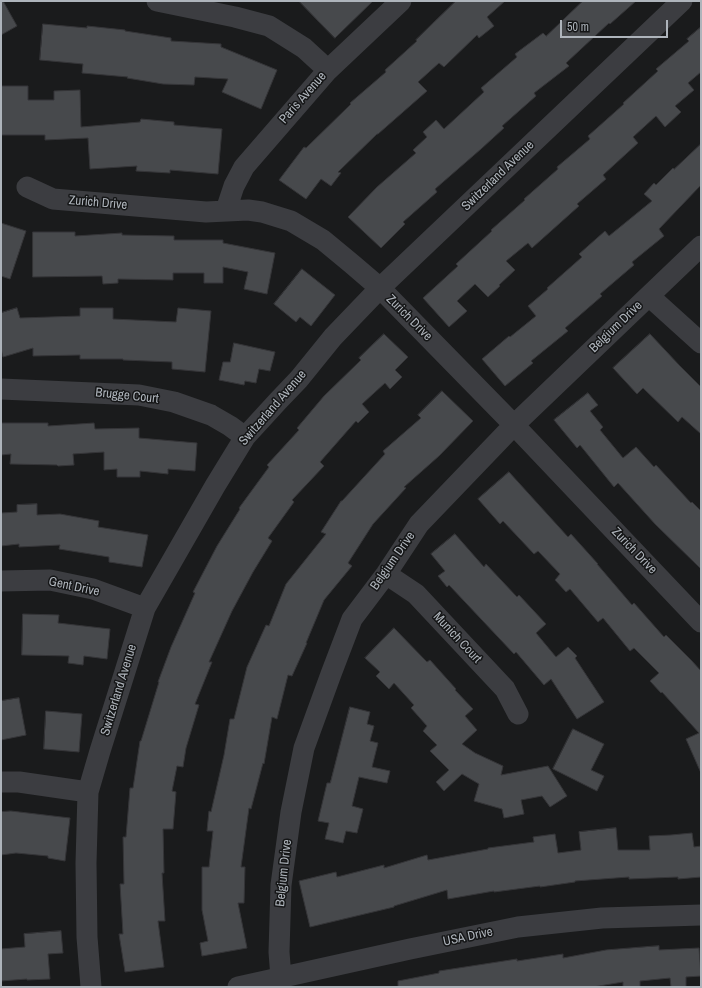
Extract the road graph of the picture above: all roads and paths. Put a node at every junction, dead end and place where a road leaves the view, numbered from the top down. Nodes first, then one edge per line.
1 (157, 1) edge
2 (401, 1) edge
3 (682, 1) edge
4 (328, 70) junction
5 (27, 188) dead end
6 (226, 210) junction
7 (701, 246) edge
8 (380, 288) junction
9 (649, 296) junction
10 (701, 343) edge
11 (1, 388) edge
12 (514, 425) junction
13 (245, 437) junction
14 (386, 574) junction
15 (1, 581) edge
16 (145, 608) junction
17 (701, 622) edge
18 (518, 714) dead end
19 (1, 782) edge
20 (88, 792) junction
21 (701, 915) edge
22 (281, 978) junction
23 (91, 987) edge
24 (238, 987) edge

1 - 4 street
2 - 4 street, Paris Avenue
3 - 8 street, Switzerland Avenue
4 - 6 street, Paris Avenue
5 - 6 street, Zurich Drive
6 - 8 street, Zurich Drive
7 - 9 street, Belgium Drive
8 - 12 street, Zurich Drive
8 - 13 street, Switzerland Avenue
9 - 10 street
9 - 12 street, Belgium Drive
11 - 13 street, Brugge Court
12 - 14 street, Belgium Drive
12 - 17 street, Zurich Drive
13 - 16 street, Switzerland Avenue
14 - 18 street, Munich Court
14 - 22 street, Belgium Drive
15 - 16 street, Gent Drive
16 - 20 street, Switzerland Avenue
19 - 20 street
20 - 23 street, Switzerland Avenue
21 - 22 street, USA Drive
22 - 24 street, USA Drive

